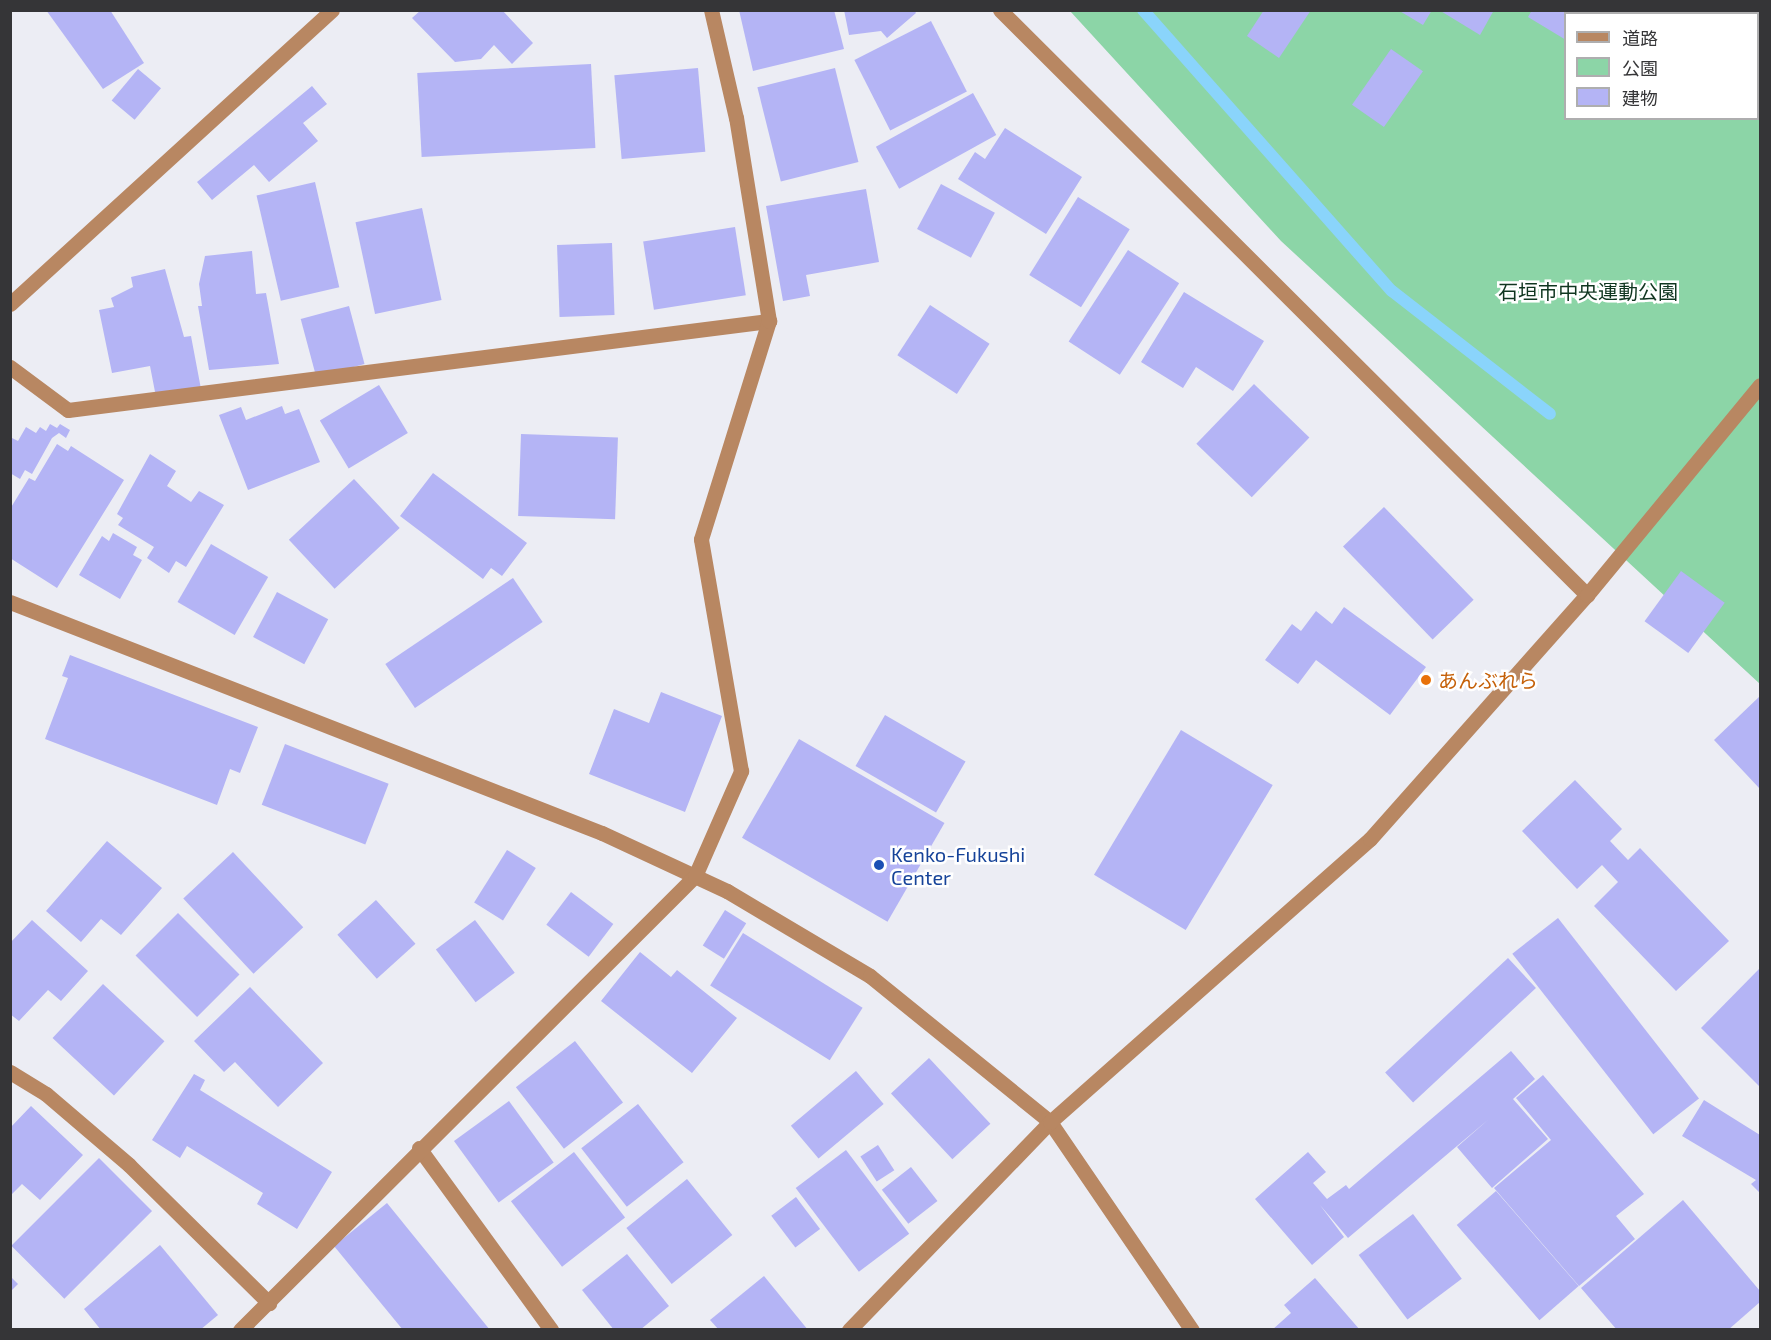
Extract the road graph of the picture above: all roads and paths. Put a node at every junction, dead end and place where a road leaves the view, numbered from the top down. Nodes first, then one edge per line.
1 (332, 10) edge
2 (711, 10) edge
3 (1000, 10) edge
4 (10, 304) edge
5 (769, 321) junction
6 (10, 367) edge
7 (1761, 385) edge
8 (1587, 595) junction
9 (10, 603) edge
10 (695, 876) junction
11 (10, 1072) edge
12 (1050, 1122) junction
13 (419, 1148) junction
14 (269, 1302) junction
15 (240, 1329) edge
16 (551, 1329) edge
17 (849, 1329) edge
18 (1192, 1329) edge

1 - 4 street
2 - 5 street
3 - 8 street
5 - 6 street
5 - 10 street
7 - 8 street
8 - 12 street
9 - 10 street
10 - 12 street
10 - 13 street
11 - 14 street
12 - 17 street
12 - 18 street
13 - 14 street
13 - 16 street
14 - 15 street

